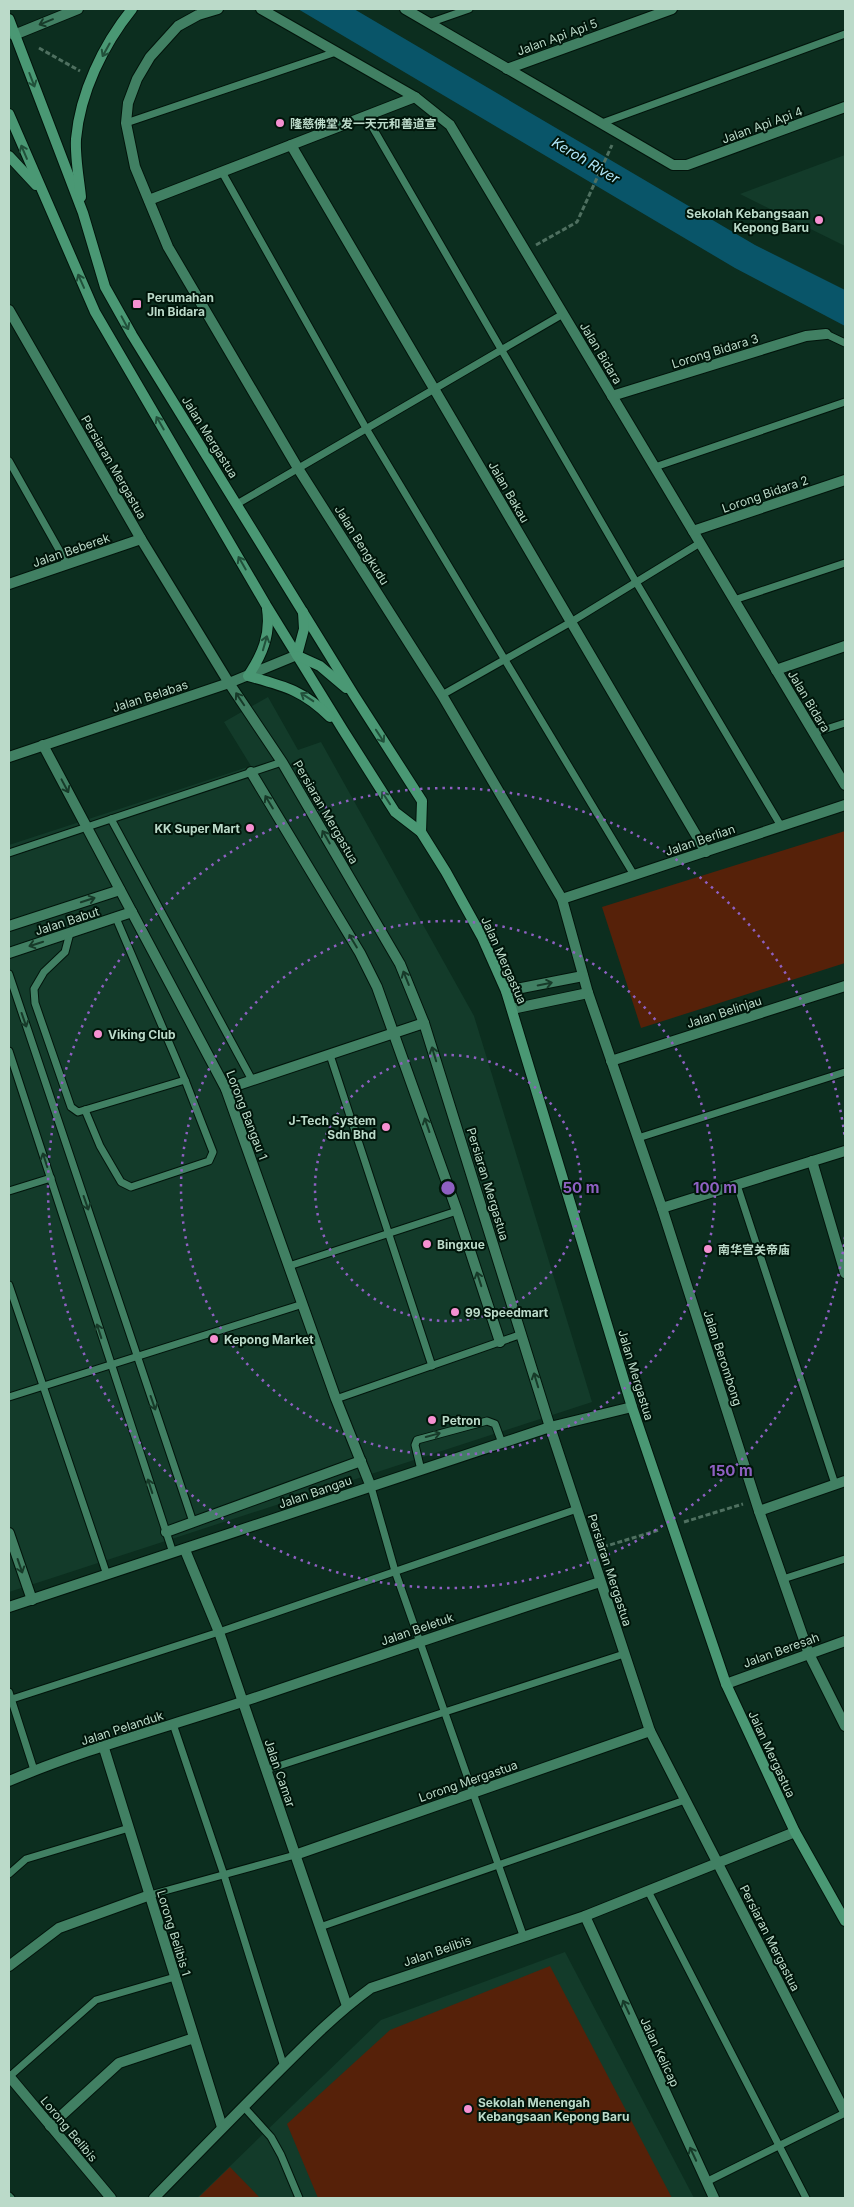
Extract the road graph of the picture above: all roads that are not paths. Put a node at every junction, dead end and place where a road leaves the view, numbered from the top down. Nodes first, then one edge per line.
1 (78, 9) edge
2 (132, 9) edge
3 (218, 9) edge
4 (261, 9) edge
5 (405, 9) edge
6 (469, 9) edge
7 (672, 9) edge
8 (9, 19) edge
9 (429, 23) junction
10 (845, 34) edge
11 (12, 36) edge
12 (336, 52) junction
13 (507, 69) junction
14 (415, 97) junction
15 (845, 107) edge
16 (9, 114) edge
17 (366, 116) junction
18 (126, 123) junction
19 (602, 123) junction
20 (291, 145) junction
21 (9, 156) edge
22 (222, 172) junction
23 (40, 190) junction
24 (149, 200) junction
25 (83, 213) junction
26 (9, 310) edge
27 (563, 314) junction
28 (826, 334) joint
29 (845, 343) edge
30 (503, 350) junction
31 (435, 391) junction
32 (612, 396) junction
33 (845, 402) edge
34 (367, 430) junction
35 (9, 461) edge
36 (655, 467) junction
37 (299, 470) junction
38 (845, 480) edge
39 (237, 504) junction
40 (693, 531) junction
41 (141, 539) junction
42 (700, 543) junction
43 (845, 563) edge
44 (67, 564) junction
45 (636, 582) junction
46 (9, 584) edge
47 (734, 600) junction
48 (266, 605) junction
49 (303, 612) junction
50 (571, 622) junction
51 (845, 646) edge
52 (297, 655) junction
53 (505, 659) junction
54 (776, 670) junction
55 (248, 676) junction
56 (229, 683) junction
57 (354, 695) junction
58 (442, 696) junction
59 (845, 723) edge
60 (342, 730) junction
61 (814, 733) junction
62 (43, 745) junction
63 (9, 757) edge
64 (282, 762) junction
65 (251, 772) junction
66 (845, 785) edge
67 (845, 805) edge
68 (111, 819) junction
69 (781, 826) junction
70 (87, 828) junction
71 (421, 832) junction
72 (706, 852) junction
73 (9, 853) edge
74 (634, 875) junction
75 (120, 890) junction
76 (562, 899) junction
77 (132, 912) junction
78 (116, 918) junction
79 (9, 926) edge
80 (70, 933) junction
81 (9, 953) edge
82 (9, 974) edge
83 (583, 976) junction
84 (845, 986) edge
85 (506, 990) junction
86 (588, 993) junction
87 (512, 1009) junction
88 (424, 1023) junction
89 (395, 1033) junction
90 (9, 1052) edge
91 (330, 1054) junction
92 (611, 1062) junction
93 (845, 1072) edge
94 (185, 1080) junction
95 (252, 1080) junction
96 (226, 1089) junction
97 (85, 1110) junction
98 (638, 1138) junction
99 (845, 1151) edge
100 (812, 1162) junction
101 (51, 1178) junction
102 (737, 1185) junction
103 (9, 1190) edge
104 (662, 1208) junction
105 (457, 1211) junction
106 (388, 1234) junction
107 (289, 1266) junction
108 (845, 1273) edge
109 (9, 1285) edge
110 (303, 1304) junction
111 (522, 1334) junction
112 (500, 1342) junction
113 (138, 1356) junction
114 (110, 1366) junction
115 (432, 1366) junction
116 (42, 1387) junction
117 (9, 1397) edge
118 (336, 1399) junction
119 (632, 1407) junction
120 (550, 1427) junction
121 (502, 1443) junction
122 (361, 1461) junction
123 (421, 1470) junction
124 (845, 1480) edge
125 (835, 1484) junction
126 (371, 1487) junction
127 (577, 1508) junction
128 (759, 1511) junction
129 (193, 1522) junction
130 (166, 1532) junction
131 (9, 1533) edge
132 (185, 1550) junction
133 (173, 1553) junction
134 (845, 1558) edge
135 (396, 1571) junction
136 (107, 1575) junction
137 (783, 1579) junction
138 (600, 1582) junction
139 (32, 1600) junction
140 (9, 1607) edge
141 (219, 1632) junction
142 (420, 1640) junction
143 (845, 1641) edge
144 (624, 1654) junction
145 (809, 1654) junction
146 (726, 1684) junction
147 (9, 1697) edge
148 (243, 1702) junction
149 (445, 1714) junction
150 (173, 1724) junction
151 (845, 1726) edge
152 (650, 1732) junction
153 (103, 1745) junction
154 (34, 1770) junction
155 (266, 1770) junction
156 (9, 1781) edge
157 (473, 1792) junction
158 (685, 1800) junction
159 (129, 1828) junction
160 (795, 1832) junction
161 (295, 1855) junction
162 (498, 1864) junction
163 (718, 1864) junction
164 (9, 1874) edge
165 (224, 1874) junction
166 (648, 1891) junction
167 (150, 1895) junction
168 (584, 1916) junction
169 (845, 1920) edge
170 (320, 1927) junction
171 (523, 1936) junction
172 (9, 1966) edge
173 (175, 1977) junction
174 (347, 2006) junction
175 (194, 2038) junction
176 (284, 2066) junction
177 (9, 2076) edge
178 (243, 2106) junction
179 (845, 2112) edge
180 (50, 2126) junction
181 (222, 2127) junction
182 (779, 2146) junction
183 (706, 2182) junction
184 (111, 2198) edge
185 (154, 2198) edge
186 (299, 2198) edge
187 (714, 2198) edge
188 (806, 2198) edge

1 -> 11 street
2 -> 25 main road
3 - 18 street
4 - 12 street, Jalan Bidara
5 - 9 street
6 - 9 lane
7 - 13 street, Jalan Api Api 5
8 - 11 main road, Jalan Mergastua
9 - 13 street
10 - 19 lane
11 -> 25 main road, Jalan Mergastua
12 - 14 street, Jalan Bidara
12 - 18 lane
13 - 19 street
14 - 17 street
14 - 27 street, Jalan Bidara
15 - 19 street, Jalan Api Api 4
23 -> 16 main road, Jalan Mergastua
17 - 20 street
17 - 30 lane
18 - 24 street
20 - 22 street
20 - 31 street, Jalan Bakau
21 - 23 main road
22 - 24 street
22 - 34 lane
48 -> 23 main road, Jalan Mergastua
24 - 37 street, Jalan Bengkudu
25 -> 39 main road, Jalan Mergastua
26 - 41 street, Persiaran Mergastua
27 - 30 lane
27 - 32 street, Jalan Bidara
28 - 29 lane
28 - 32 street, Lorong Bidara 3
30 - 31 lane
30 - 45 lane
31 - 34 lane
31 - 50 street, Jalan Bakau
32 - 36 street, Jalan Bidara
33 - 36 lane
34 - 37 lane
34 - 53 lane
35 - 44 lane
36 - 40 street, Jalan Bidara
37 - 39 lane
37 - 58 street, Jalan Bengkudu
38 - 40 street, Lorong Bidara 2
39 - 49 main road, Jalan Mergastua
40 - 42 street, Jalan Bidara
41 - 44 street, Jalan Beberek
41 - 56 street, Persiaran Mergastua
42 - 45 lane
42 - 47 street, Jalan Bidara
43 - 47 lane
44 - 46 street, Jalan Beberek
45 - 50 lane
45 - 69 lane
47 - 54 street, Jalan Bidara
48 - 52 main road, Jalan Mergastua
55 -> 48 main road
49 - 52 main road
49 - 57 main road, Jalan Mergastua
50 - 53 lane
50 - 72 street, Jalan Bakau
51 - 54 street
52 - 55 street, Jalan Belabas
52 - 57 main road
52 - 60 main road, Jalan Mergastua
53 - 58 lane
53 - 74 lane
54 - 61 street, Jalan Bidara
55 - 56 street, Jalan Belabas
60 -> 55 main road
56 - 62 street, Jalan Belabas
64 -> 56 street, Persiaran Mergastua
57 -> 71 main road, Jalan Mergastua
58 - 76 street, Jalan Bengkudu
59 - 61 lane
71 -> 60 main road, Jalan Mergastua
61 - 66 street, Jalan Bidara
62 - 63 street, Jalan Belabas
62 -> 70 street, Lorong Bangau 1
64 - 65 lane
88 -> 64 street, Persiaran Mergastua
65 - 68 lane
89 -> 65 street
67 - 69 street, Jalan Berlian
68 - 70 lane
68 - 95 lane
69 - 72 street, Jalan Berlian
70 - 73 lane
70 - 75 street, Lorong Bangau 1
71 - 85 main road, Jalan Mergastua
72 - 74 street, Jalan Berlian
74 - 76 street, Jalan Berlian
75 - 77 street, Lorong Bangau 1
79 -> 75 street, Jalan Babut
76 - 83 street, Jalan Berombong
77 - 78 street, Jalan Babut
77 - 96 street, Lorong Bangau 1
78 - 80 street, Jalan Babut
78 - 94 lane
80 -> 81 street, Jalan Babut
80 - 97 lane
82 -> 113 lane
85 -> 83 street
83 - 86 street, Jalan Berombong
84 - 92 street, Jalan Belinjau
85 - 87 main road, Jalan Mergastua
86 - 87 street
86 - 92 street, Jalan Berombong
87 - 119 main road, Jalan Mergastua
88 - 89 street
111 -> 88 street, Persiaran Mergastua
89 - 91 street
105 -> 89 street
101 -> 90 lane
91 - 95 street
91 - 106 lane
92 - 98 street, Jalan Berombong
93 - 98 lane
94 - 97 lane
94 - 97 lane
95 - 96 street
96 - 107 street, Lorong Bangau 1
98 - 104 street, Jalan Berombong
99 - 100 street
100 - 102 street
100 - 108 street
101 - 103 lane
114 -> 101 lane
102 - 104 street
102 - 125 lane
104 - 128 street, Jalan Berombong
105 - 106 lane
112 -> 105 street
106 - 107 lane
106 - 115 lane
107 - 110 street, Lorong Bangau 1
109 - 116 lane
110 - 113 lane
110 - 118 street, Lorong Bangau 1
111 - 112 lane
120 -> 111 street, Persiaran Mergastua
112 - 115 lane
113 - 114 lane
113 -> 129 lane
114 - 116 lane
130 -> 114 lane
115 - 118 lane
116 - 117 lane
116 - 136 lane
118 - 122 street, Lorong Bangau 1
119 - 120 street, Jalan Bangau
119 - 146 main road, Jalan Mergastua
120 - 121 street, Jalan Bangau
120 - 127 street, Persiaran Mergastua
121 - 123 street, Jalan Bangau
123 -> 121 lane
122 - 126 street, Lorong Bangau 1
122 - 129 street
123 - 126 street, Jalan Bangau
124 - 125 street
125 - 128 street
126 - 132 street, Jalan Bangau
126 - 135 lane
127 - 135 lane
127 - 138 street, Persiaran Mergastua
128 - 137 street, Jalan Berombong
129 - 130 street
130 - 133 lane
131 -> 139 street
132 - 133 street, Jalan Bangau
132 - 141 street, Jalan Camar
133 - 136 street, Jalan Bangau
134 - 137 lane
135 - 141 lane
135 - 142 lane
136 - 139 street, Jalan Bangau
137 - 145 street, Jalan Berombong
138 - 142 street, Jalan Beletuk
138 - 144 street, Persiaran Mergastua
139 - 140 street, Jalan Bangau
141 - 147 lane
141 - 148 street, Jalan Camar
142 - 148 street, Jalan Beletuk
142 - 149 lane
143 - 145 street, Jalan Beresah
144 - 149 lane
144 - 152 street, Persiaran Mergastua
145 - 146 street, Jalan Beresah
145 - 151 street, Jalan Berombong
146 - 160 main road, Jalan Mergastua
147 - 154 lane
148 - 150 street, Jalan Pelanduk
148 - 155 street, Jalan Camar
149 - 155 lane
149 - 157 lane
150 - 153 street, Jalan Pelanduk
150 - 165 lane
152 - 157 street, Lorong Mergastua
152 - 158 street, Persiaran Mergastua
153 - 154 street, Jalan Pelanduk
153 - 159 street, Lorong Belibis 1
154 - 156 street, Jalan Pelanduk
155 - 161 street, Jalan Camar
157 - 161 street, Lorong Mergastua
157 - 162 lane
158 - 162 lane
158 - 163 street, Persiaran Mergastua
159 - 164 lane
159 - 167 street, Lorong Belibis 1
160 - 163 street, Jalan Belibis
160 - 169 main road, Jalan Mergastua
161 - 165 lane
161 - 170 street, Jalan Camar
162 - 170 lane
162 - 171 lane
163 - 166 street, Jalan Belibis
163 - 179 street, Persiaran Mergastua
165 - 167 lane
165 - 176 lane
166 - 168 street, Jalan Belibis
166 - 182 lane
167 - 172 street
167 - 173 street, Lorong Belibis 1
168 - 171 street, Jalan Belibis
183 -> 168 street, Jalan Kelicap
170 - 174 street, Jalan Camar
171 - 174 street, Jalan Belibis
173 - 175 street, Lorong Belibis 1
173 - 177 lane
174 - 176 street, Jalan Belibis
175 - 180 street
175 - 181 street, Lorong Belibis 1
176 - 178 street, Jalan Belibis
177 - 180 street, Lorong Belibis
178 - 181 street, Jalan Belibis
178 - 186 lane
179 - 182 lane
180 - 184 street, Lorong Belibis
181 - 185 street, Jalan Belibis
182 - 183 lane
182 - 188 lane
183 - 187 street, Jalan Kelicap

